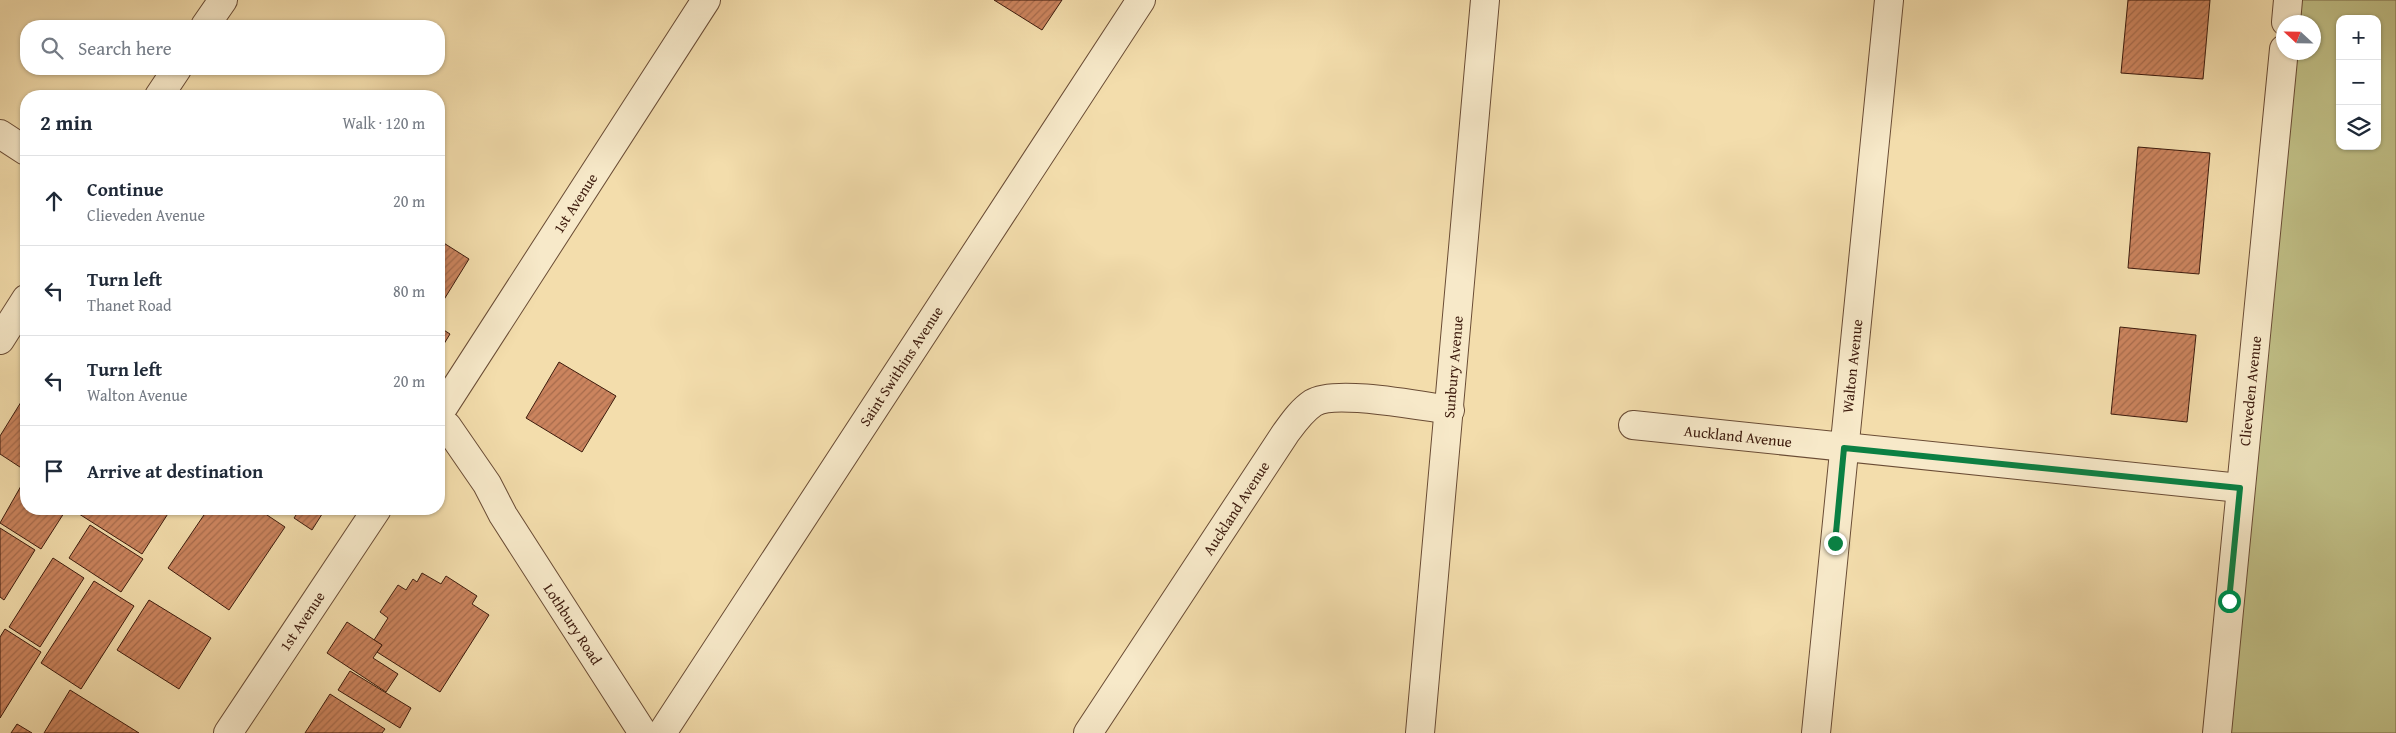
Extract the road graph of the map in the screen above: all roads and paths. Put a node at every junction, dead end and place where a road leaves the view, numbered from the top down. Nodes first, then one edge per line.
1 (223, 0) edge
2 (706, 0) edge
3 (1141, 0) edge
4 (1486, 0) edge
5 (1889, 0) edge
6 (2288, 0) edge
7 (2287, 15) edge
8 (209, 20) edge
9 (2283, 60) edge
10 (173, 75) edge
11 (163, 90) edge
12 (0, 134) edge
13 (20, 147) edge
14 (20, 308) edge
15 (0, 340) edge
16 (1450, 410) junction
17 (445, 417) edge
18 (1632, 424) dead end
19 (445, 431) edge
20 (1844, 448) junction
21 (2240, 488) junction
22 (373, 515) edge
23 (228, 733) edge
24 (642, 733) edge
25 (662, 733) edge
26 (1088, 733) edge
27 (1420, 733) edge
28 (1816, 733) edge
29 (2217, 733) edge

1 - 8 street
2 - 17 street, 1st Avenue
3 - 25 street, Saint Swithins Avenue
4 - 16 street, Sunbury Avenue
5 - 20 street, Walton Avenue
6 - 7 street
9 - 21 street, Clieveden Avenue
10 - 11 street
12 - 13 street
14 - 15 street
16 - 26 street, Auckland Avenue
16 - 27 street, Sunbury Avenue
18 - 20 street, Auckland Avenue
19 - 24 street, Lothbury Road
20 - 21 street, Auckland Avenue
20 - 28 street, Walton Avenue
21 - 29 street, Clieveden Avenue
22 - 23 street, 1st Avenue

